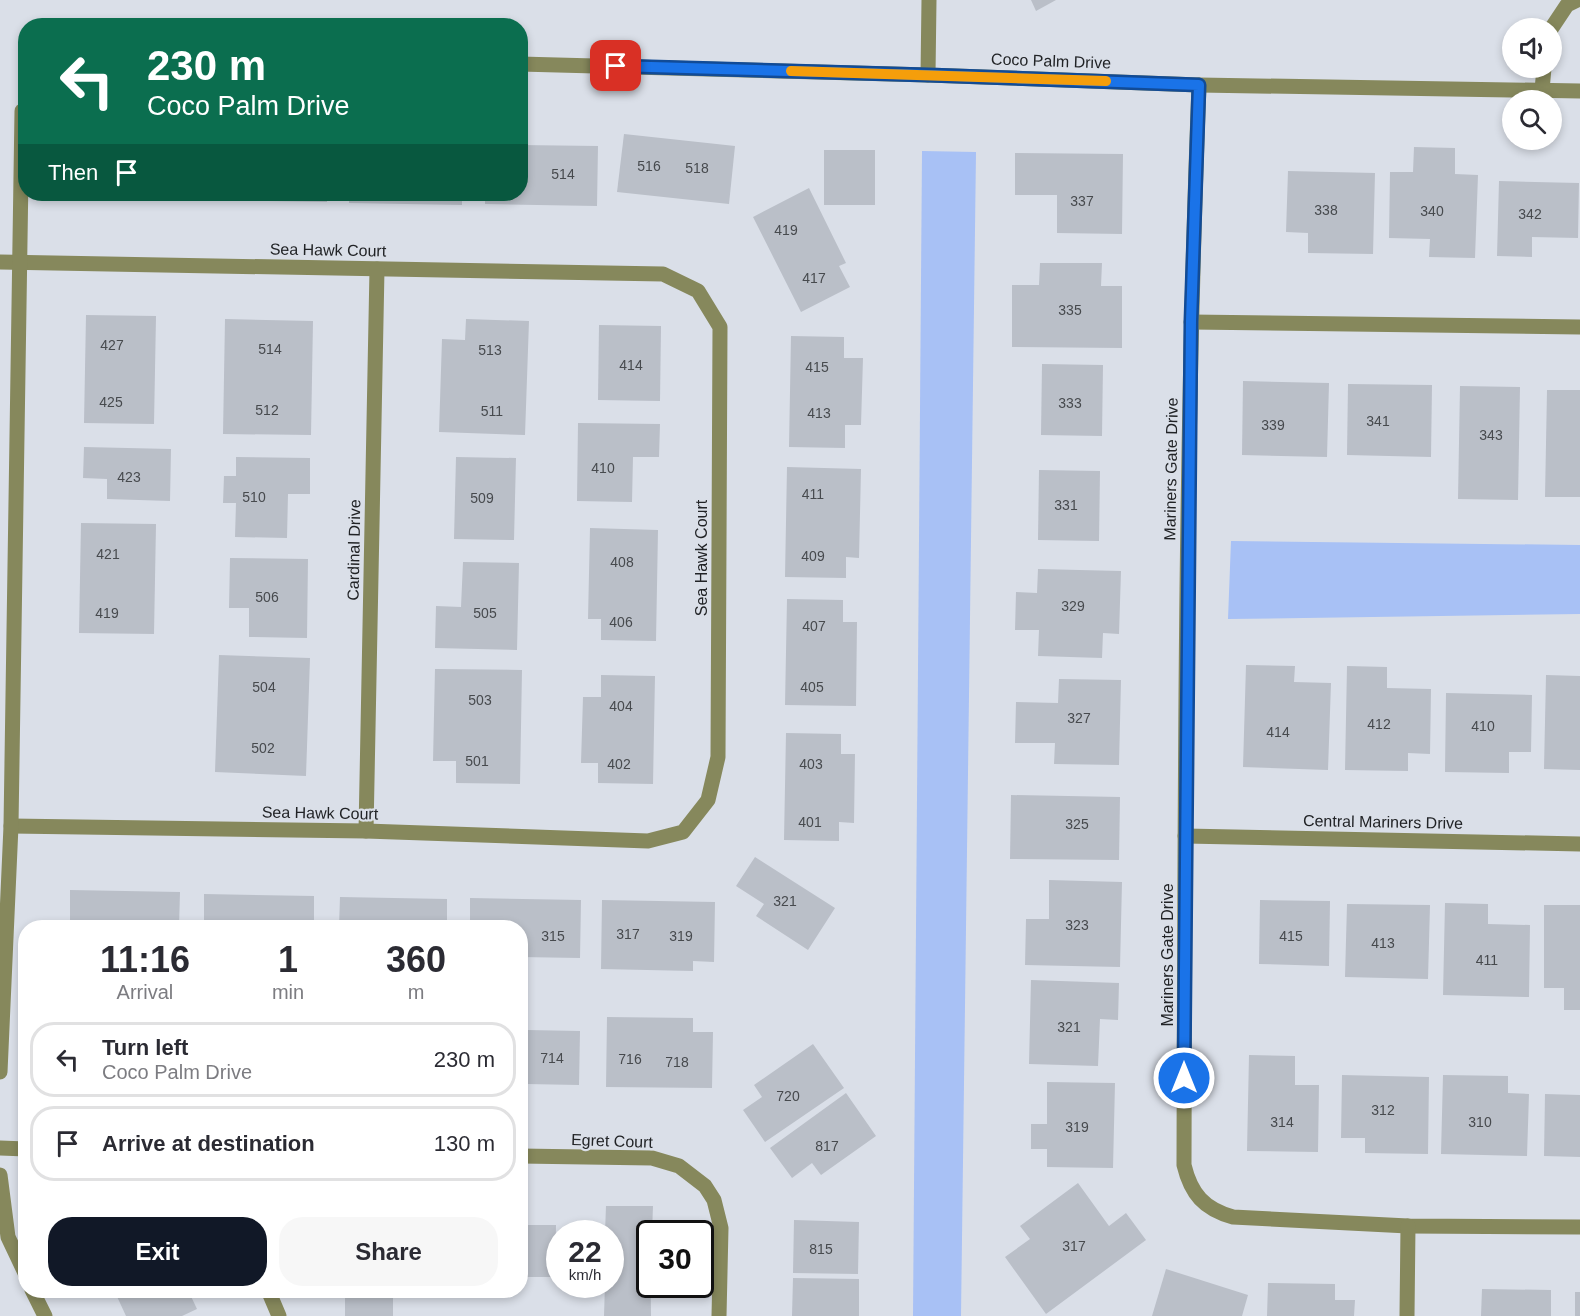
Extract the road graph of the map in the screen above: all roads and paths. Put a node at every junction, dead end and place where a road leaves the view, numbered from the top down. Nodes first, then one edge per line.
1 (929, 0) edge
2 (1577, 0) edge
3 (1558, 18) edge
4 (528, 64) edge
5 (928, 75) junction
6 (1543, 78) edge
7 (1199, 85) junction
8 (1542, 90) joint
9 (1562, 91) edge
10 (1580, 91) edge
11 (20, 201) edge
12 (0, 262) edge
13 (19, 263) junction
14 (377, 269) junction
15 (1191, 321) junction
16 (1580, 327) edge
17 (11, 826) junction
18 (366, 831) junction
19 (1185, 836) junction
20 (1580, 844) edge
21 (0, 1072) edge
22 (0, 1148) edge
23 (18, 1149) edge
24 (528, 1156) edge
25 (0, 1176) edge
26 (1408, 1226) junction
27 (1580, 1227) edge
28 (18, 1258) edge
29 (36, 1298) edge
30 (271, 1298) edge
31 (45, 1316) edge
32 (279, 1316) edge
33 (719, 1316) edge
34 (1407, 1316) edge

1 - 5 street
2 - 3 street
4 - 5 street, Coco Palm Drive
5 - 7 street, Coco Palm Drive
6 - 8 street
7 - 8 street, Coco Palm Drive
7 - 15 street, Mariners Gate Drive
9 - 10 street, Coco Palm Drive
11 - 13 street
12 - 13 street, Sea Hawk Court
13 - 14 street, Sea Hawk Court
13 - 17 street
14 - 18 street, Cardinal Drive
14 - 18 street, Sea Hawk Court
15 - 16 street
15 - 19 street, Mariners Gate Drive
17 - 18 street, Sea Hawk Court
17 - 21 street
19 - 20 street, Central Mariners Drive
19 - 26 street, Mariners Gate Drive
22 - 23 street
24 - 33 street, Egret Court
25 - 28 street
26 - 27 street, Mariners Gate Drive
26 - 34 street
29 - 31 street
30 - 32 street

